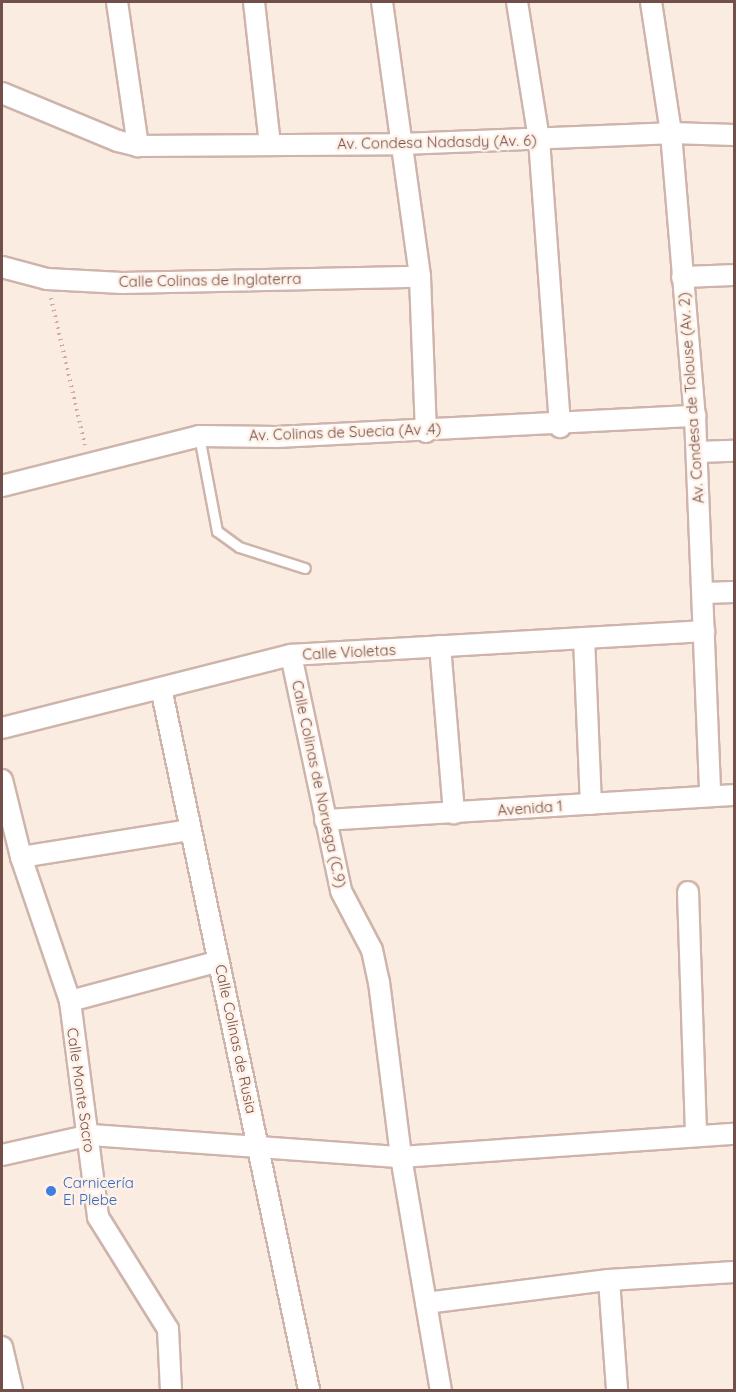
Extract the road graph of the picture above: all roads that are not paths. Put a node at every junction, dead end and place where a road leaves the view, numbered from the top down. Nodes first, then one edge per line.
1 (117, 2) edge
2 (254, 2) edge
3 (382, 2) edge
4 (517, 2) edge
5 (651, 2) edge
6 (2, 93) edge
7 (671, 133) junction
8 (735, 135) edge
9 (539, 139) junction
10 (270, 144) junction
11 (402, 144) junction
12 (138, 146) junction
13 (2, 267) edge
14 (735, 275) edge
15 (420, 277) junction
16 (682, 277) junction
17 (695, 416) junction
18 (560, 425) junction
19 (426, 430) junction
20 (199, 436) junction
21 (735, 451) edge
22 (697, 452) junction
23 (2, 486) edge
24 (305, 568) dead end
25 (735, 592) edge
26 (703, 593) junction
27 (704, 632) junction
28 (584, 638) junction
29 (440, 646) junction
30 (291, 655) junction
31 (161, 688) junction
32 (2, 728) edge
33 (2, 780) edge
34 (735, 795) edge
35 (710, 796) junction
36 (591, 804) junction
37 (454, 813) junction
38 (325, 820) junction
39 (190, 830) junction
40 (21, 857) junction
41 (688, 892) dead end
42 (219, 961) junction
43 (70, 1001) junction
44 (735, 1134) edge
45 (87, 1136) junction
46 (696, 1136) junction
47 (260, 1147) junction
48 (2, 1155) edge
49 (401, 1157) junction
50 (735, 1272) edge
51 (609, 1280) junction
52 (426, 1303) junction
53 (2, 1347) edge
54 (12, 1390) edge
55 (171, 1390) edge
56 (309, 1390) edge
57 (441, 1390) edge
58 (617, 1390) edge

1 - 12 street
2 - 10 street
3 - 11 street
4 - 9 street
5 - 7 street, Av. Condesa de Tolouse (Av. 2)
6 - 12 street, Av. Condesa Nadasdy (Av. 6)
7 - 8 street, Av. Condesa Nadasdy (Av. 6)
7 - 9 street, Av. Condesa Nadasdy (Av. 6)
7 - 16 street, Av. Condesa de Tolouse (Av. 2)
9 - 11 street, Av. Condesa Nadasdy (Av. 6)
9 - 18 street
10 - 11 street, Av. Condesa Nadasdy (Av. 6)
10 - 12 street, Av. Condesa Nadasdy (Av. 6)
11 - 15 street
13 - 15 street, Calle Colinas de Inglaterra
14 - 16 street
15 - 19 street
16 - 17 street, Av. Condesa de Tolouse (Av. 2)
17 - 18 street, Av. Colinas de Suecia (Av .4)
17 - 22 street, Av. Condesa de Tolouse (Av. 2)
18 - 19 street, Av. Colinas de Suecia (Av .4)
19 - 20 street, Av. Colinas de Suecia (Av .4)
20 - 23 street, Av. Colinas de Suecia (Av .4)
20 - 24 lane
21 - 22 street
22 - 26 street, Av. Condesa de Tolouse (Av. 2)
25 - 26 street
26 - 27 street, Av. Condesa de Tolouse (Av. 2)
27 - 28 street, Calle Violetas
27 - 35 street, Av. Condesa de Tolouse (Av. 2)
28 - 29 street, Calle Violetas
28 - 36 street
29 - 30 street, Calle Violetas
29 - 37 street
30 - 31 street, Calle Violetas
30 - 38 street, Calle Colinas de Noruega (C.9)
31 - 32 street, Calle Violetas
31 - 39 street, Calle Colinas de Rusia
33 - 40 street, Calle Monte Sacro
34 - 35 street, Avenida 1
35 - 36 street, Avenida 1
36 - 37 street, Avenida 1
37 - 38 street, Avenida 1
38 - 49 street, Calle Colinas de Noruega (C.9)
39 - 40 street
39 - 42 street, Calle Colinas de Rusia
40 - 43 street, Calle Monte Sacro
41 - 46 street
42 - 43 street
42 - 47 street, Calle Colinas de Rusia
43 - 45 street, Calle Monte Sacro
44 - 46 street
45 - 47 street
45 - 48 street
45 - 55 street, Calle Monte Sacro
46 - 49 street
47 - 49 street
47 - 56 street, Calle Colinas de Rusia
49 - 52 street, Calle Colinas de Noruega (C.9)
50 - 51 street
51 - 52 street
51 - 58 street
52 - 57 street, Calle Colinas de Noruega (C.9)
53 - 54 street

